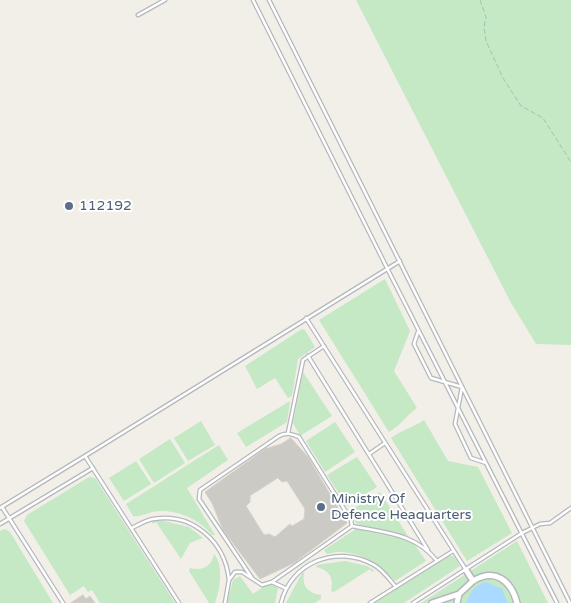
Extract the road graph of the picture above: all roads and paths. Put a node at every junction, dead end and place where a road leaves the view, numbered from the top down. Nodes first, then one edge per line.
1 (165, 0) edge
2 (253, 0) edge
3 (269, 0) edge
4 (480, 0) edge
5 (138, 14) dead end
6 (571, 162) edge
7 (400, 261) junction
8 (386, 268) junction
9 (306, 318) junction
10 (419, 332) junction
11 (324, 346) junction
12 (308, 356) junction
13 (445, 383) junction
14 (462, 387) junction
15 (458, 408) junction
16 (288, 433) junction
17 (385, 443) junction
18 (369, 454) junction
19 (85, 456) junction
20 (486, 463) junction
21 (93, 468) junction
22 (1, 507) edge
23 (571, 508) edge
24 (10, 518) junction
25 (0, 524) edge
26 (352, 526) junction
27 (533, 527) junction
28 (132, 528) junction
29 (522, 533) junction
30 (428, 550) junction
31 (454, 551) junction
32 (437, 561) junction
33 (466, 570) junction
34 (252, 578) junction
35 (229, 580) junction
36 (473, 581) junction
37 (272, 582) junction
38 (396, 587) junction
39 (286, 588) junction
40 (459, 594) junction
41 (570, 601) edge
42 (63, 603) edge
43 (180, 603) edge
44 (225, 603) edge
45 (281, 603) edge
46 (370, 603) edge
47 (413, 603) edge
48 (432, 603) edge
49 (457, 603) edge
50 (517, 603) edge
51 (557, 603) edge

1 - 5 lane
2 - 8 lane
3 - 7 lane
4 - 6 path
7 - 8 lane
7 - 14 lane
8 - 9 lane
8 - 10 lane
9 - 11 lane
9 - 19 lane
10 - 13 lane
10 - 13 lane
11 - 12 lane
11 - 17 lane
12 - 16 lane
12 - 18 lane
13 - 14 lane
13 - 15 lane
14 - 15 lane
14 - 27 lane
15 - 20 lane
15 - 20 lane
16 - 26 lane
16 - 34 lane
17 - 18 lane
17 - 31 lane
18 - 30 lane
19 - 21 lane
19 - 22 lane
20 - 29 lane
21 - 24 lane
21 - 28 lane
22 - 24 lane
23 - 27 lane
24 - 25 lane
24 - 42 lane
26 - 30 lane
26 - 37 lane
27 - 29 lane
27 - 41 lane
28 - 35 lane
28 - 43 lane
29 - 33 lane
29 - 51 lane
30 - 32 lane
31 - 32 lane
31 - 33 lane
32 - 38 lane
33 - 36 street
33 - 47 lane
34 - 35 lane
34 - 37 lane
35 - 44 lane
36 - 40 street
36 - 50 street
37 - 39 lane
38 - 39 lane
38 - 46 lane
39 - 45 lane
40 - 48 street
40 - 49 street

